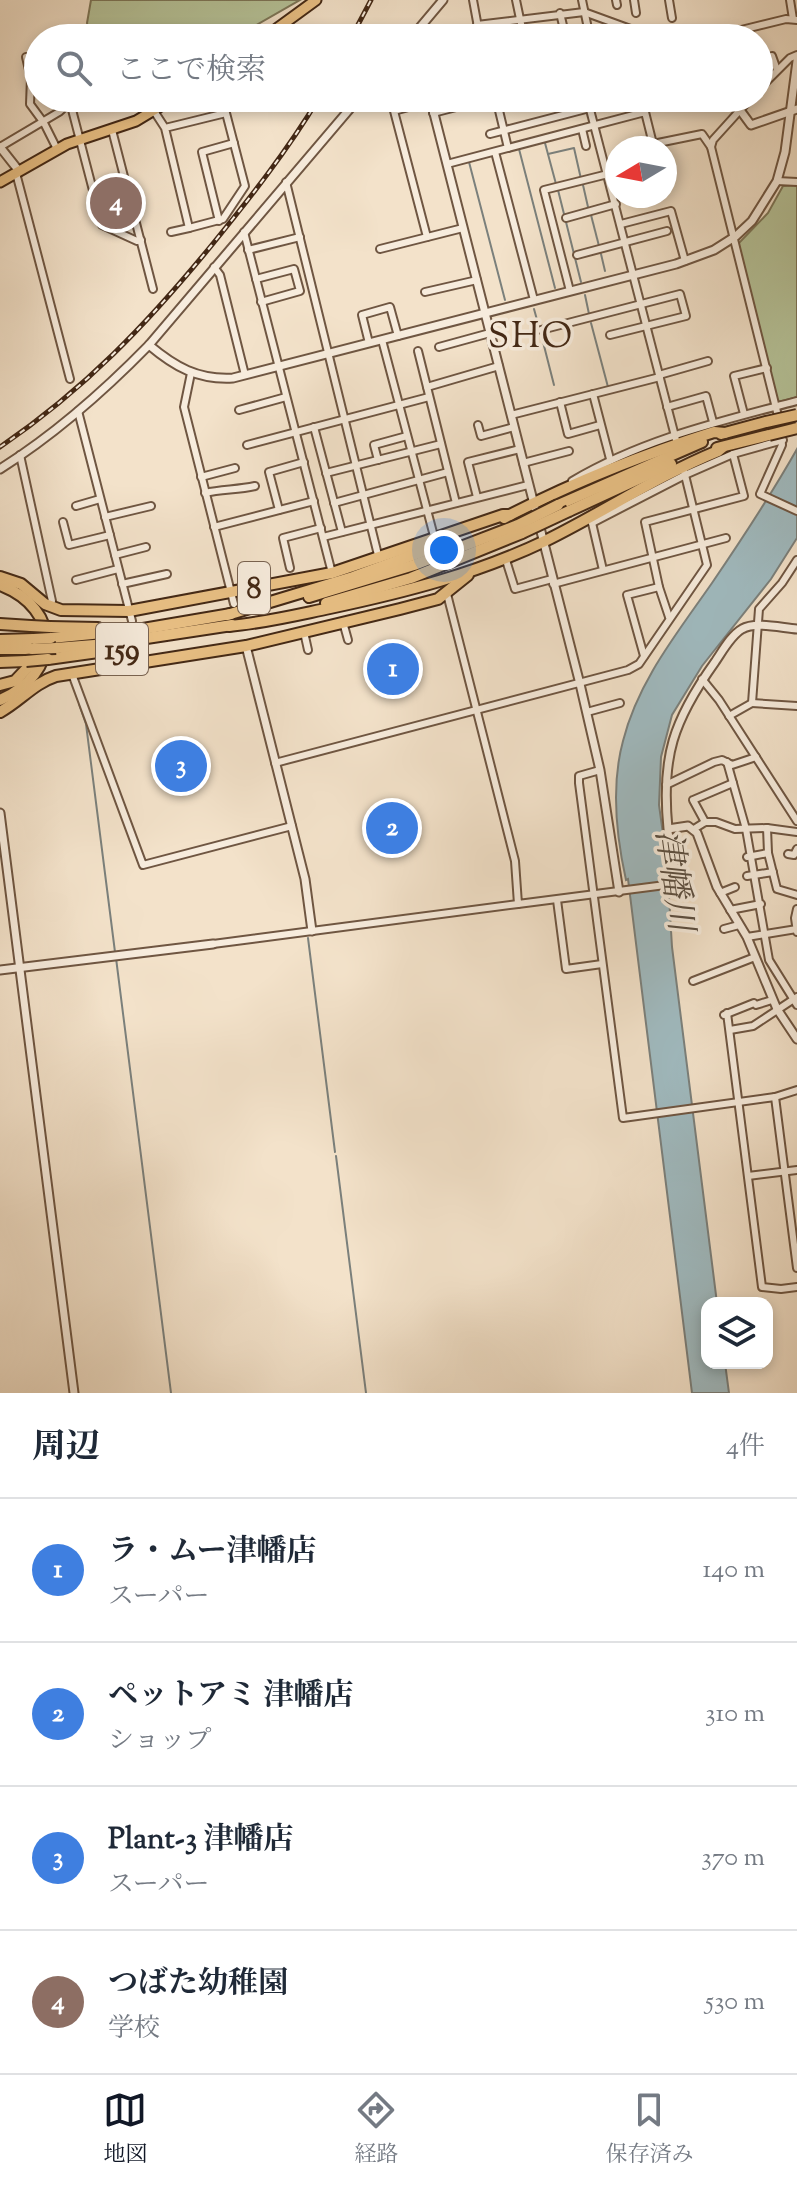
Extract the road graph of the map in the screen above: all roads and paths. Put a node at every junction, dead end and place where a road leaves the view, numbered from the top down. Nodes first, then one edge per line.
1 (316, 0) edge
2 (443, 0) edge
3 (473, 0) edge
4 (516, 0) edge
5 (582, 0) edge
6 (634, 0) edge
7 (669, 0) edge
8 (790, 0) edge
9 (584, 12) junction
10 (560, 13) junction
11 (636, 13) dead end
12 (519, 18) junction
13 (672, 18) dead end
14 (795, 19) edge
15 (283, 24) edge
16 (424, 24) edge
17 (477, 24) edge
18 (483, 24) edge
19 (520, 24) edge
20 (563, 24) edge
21 (587, 24) edge
22 (617, 24) edge
23 (773, 24) edge
24 (797, 58) edge
25 (773, 59) edge
26 (777, 70) junction
27 (773, 74) edge
28 (794, 110) edge
29 (36, 112) edge
30 (55, 112) edge
31 (74, 112) edge
32 (152, 112) edge
33 (155, 112) edge
34 (347, 112) edge
35 (394, 112) edge
36 (437, 112) edge
37 (500, 112) edge
38 (574, 112) edge
39 (591, 112) edge
40 (738, 112) edge
41 (741, 112) edge
42 (433, 113) joint
43 (43, 121) junction
44 (595, 126) junction
45 (165, 128) junction
46 (582, 129) junction
47 (112, 130) junction
48 (504, 130) junction
49 (490, 134) dead end
50 (79, 139) junction
51 (234, 143) junction
52 (586, 146) dead end
53 (0, 147) edge
54 (711, 147) junction
55 (508, 148) junction
56 (57, 149) junction
57 (495, 152) junction
58 (605, 163) edge
59 (447, 164) junction
60 (18, 172) junction
61 (605, 175) edge
62 (777, 181) junction
63 (0, 182) edge
64 (286, 182) junction
65 (797, 182) edge
66 (605, 207) edge
67 (617, 208) edge
68 (566, 218) dead end
69 (219, 221) junction
70 (621, 224) junction
71 (189, 228) junction
72 (463, 228) junction
73 (667, 231) dead end
74 (171, 232) dead end
75 (244, 232) junction
76 (300, 237) junction
77 (427, 237) junction
78 (733, 238) junction
79 (141, 240) junction
80 (626, 243) junction
81 (380, 249) dead end
82 (248, 250) junction
83 (577, 255) dead end
84 (685, 261) junction
85 (214, 267) junction
86 (634, 275) junction
87 (256, 279) junction
88 (477, 280) junction
89 (153, 289) dead end
90 (570, 291) junction
91 (425, 292) dead end
92 (534, 300) junction
93 (261, 302) junction
94 (641, 304) junction
95 (486, 314) junction
96 (647, 326) junction
97 (541, 330) dead end
98 (490, 333) junction
99 (610, 335) dead end
100 (398, 336) junction
101 (382, 340) junction
102 (369, 343) junction
103 (149, 345) junction
104 (439, 347) dead end
105 (418, 351) dead end
106 (329, 354) junction
107 (708, 361) dead end
108 (499, 366) junction
109 (278, 367) junction
110 (767, 368) junction
111 (191, 373) junction
112 (245, 375) junction
113 (659, 376) junction
114 (70, 379) dead end
115 (427, 387) junction
116 (593, 394) junction
117 (286, 397) junction
118 (429, 397) junction
119 (797, 401) edge
120 (560, 402) junction
121 (399, 405) junction
122 (776, 406) junction
123 (667, 407) junction
124 (239, 410) dead end
125 (78, 411) junction
126 (744, 414) junction
127 (511, 415) junction
128 (797, 415) edge
129 (344, 419) junction
130 (713, 422) junction
131 (478, 425) dead end
132 (600, 425) junction
133 (314, 427) junction
134 (514, 427) junction
135 (797, 428) edge
136 (296, 432) junction
137 (725, 433) junction
138 (407, 436) junction
139 (675, 437) junction
140 (783, 440) junction
141 (441, 444) junction
142 (247, 445) dead end
143 (723, 447) junction
144 (520, 449) junction
145 (411, 451) junction
146 (569, 451) dead end
147 (733, 454) junction
148 (20, 455) junction
149 (610, 459) junction
150 (378, 460) junction
151 (304, 462) junction
152 (523, 463) junction
153 (356, 465) junction
154 (235, 468) dead end
155 (0, 469) edge
156 (448, 472) junction
157 (326, 473) junction
158 (684, 473) junction
159 (201, 477) junction
160 (419, 480) junction
161 (528, 485) junction
162 (255, 486) dead end
163 (569, 486) junction
164 (205, 493) junction
165 (363, 495) junction
166 (477, 497) junction
167 (100, 499) junction
168 (314, 501) junction
169 (334, 503) junction
170 (456, 503) junction
171 (533, 504) junction
172 (76, 506) dead end
173 (151, 506) dead end
174 (279, 510) junction
175 (427, 510) junction
176 (694, 510) junction
177 (797, 511) edge
178 (510, 515) junction
179 (105, 517) junction
180 (590, 520) junction
181 (63, 522) dead end
182 (371, 525) junction
183 (214, 527) junction
184 (321, 528) junction
185 (520, 529) junction
186 (342, 532) junction
187 (110, 535) junction
188 (323, 537) junction
189 (726, 538) dead end
190 (435, 540) junction
191 (543, 542) junction
192 (702, 544) junction
193 (146, 547) dead end
194 (115, 555) junction
195 (505, 557) junction
196 (652, 557) junction
197 (379, 559) junction
198 (797, 560) edge
199 (290, 568) dead end
200 (118, 569) junction
201 (603, 570) junction
202 (472, 571) junction
203 (167, 574) dead end
204 (332, 574) junction
205 (0, 577) edge
206 (76, 580) dead end
207 (553, 582) junction
208 (122, 584) junction
209 (0, 585) edge
210 (659, 587) junction
211 (0, 593) edge
212 (447, 594) junction
213 (232, 599) junction
214 (50, 606) junction
215 (130, 616) junction
216 (669, 617) junction
217 (228, 620) junction
218 (344, 620) junction
219 (0, 624) edge
220 (193, 626) junction
221 (758, 626) junction
222 (797, 629) edge
223 (304, 632) junction
224 (53, 638) junction
225 (0, 640) edge
226 (348, 640) dead end
227 (244, 641) junction
228 (33, 644) junction
229 (0, 649) edge
230 (308, 650) dead end
231 (644, 656) junction
232 (0, 662) edge
233 (72, 674) junction
234 (702, 679) junction
235 (580, 684) junction
236 (0, 685) edge
237 (0, 700) edge
238 (620, 703) dead end
239 (752, 703) junction
240 (797, 706) edge
241 (477, 711) junction
242 (0, 712) edge
243 (587, 712) junction
244 (729, 716) junction
245 (756, 757) junction
246 (727, 762) junction
247 (275, 763) junction
248 (600, 770) junction
249 (733, 783) junction
250 (666, 785) junction
251 (0, 813) edge
252 (797, 821) edge
253 (705, 822) junction
254 (292, 826) junction
255 (767, 828) junction
256 (668, 829) junction
257 (694, 829) junction
258 (746, 829) junction
259 (797, 832) edge
260 (797, 849) edge
261 (768, 853) junction
262 (788, 854) dead end
263 (749, 857) junction
264 (773, 872) junction
265 (755, 875) junction
266 (747, 876) dead end
267 (735, 887) dead end
268 (619, 892) junction
269 (720, 893) junction
270 (593, 895) junction
271 (797, 895) edge
272 (557, 900) junction
273 (518, 904) junction
274 (761, 904) junction
275 (797, 909) edge
276 (730, 910) junction
277 (739, 925) junction
278 (724, 929) dead end
279 (797, 930) edge
280 (312, 931) junction
281 (765, 933) junction
282 (747, 937) junction
283 (213, 944) joint
284 (755, 957) junction
285 (602, 964) junction
286 (20, 968) junction
287 (0, 970) edge
288 (693, 981) dead end
289 (772, 1000) junction
290 (796, 1000) edge
291 (777, 1009) junction
292 (730, 1030) junction
293 (797, 1039) edge
294 (796, 1093) edge
295 (775, 1097) junction
296 (739, 1102) junction
297 (797, 1170) edge
298 (785, 1172) junction
299 (748, 1176) junction
300 (797, 1268) edge
301 (797, 1287) edge
302 (74, 1393) edge

1 - 15 main road
2 - 16 street
3 - 17 street
4 - 12 street
5 - 9 street
6 - 11 street
7 - 13 street
8 - 14 street
9 - 10 street
9 - 21 street
9 - 22 street
10 - 12 street
10 - 20 street
12 - 18 street
12 - 19 street
14 - 23 street
24 - 26 street
24 - 28 street
25 - 26 street
26 - 27 street
28 - 41 street
28 - 62 street
29 - 43 street
30 - 43 street
31 - 50 street
32 - 47 main road
33 - 45 street
34 - 64 street
35 - 77 street
36 - 42 street
37 - 48 street
38 - 48 street
39 - 44 street
40 - 54 street
42 - 59 street
43 - 53 street
43 - 56 street
44 - 46 street
44 - 54 street
44 - 58 street
45 - 51 street
45 - 71 street
46 - 52 street
46 - 55 street
47 - 50 main road
47 - 79 street
48 - 49 street
48 - 55 street
50 - 56 main road
50 - 79 street
51 - 69 street
51 - 69 street
53 - 60 street
54 - 78 street
55 - 57 street
56 - 60 main road
57 - 59 street
57 - 92 street
59 - 72 street
60 - 63 main road
60 - 114 street
61 - 90 street
62 - 65 street
62 - 78 street
64 - 75 street
64 - 76 street
66 - 68 street
67 - 70 street
69 - 71 street
70 - 80 street
70 - 84 street
71 - 74 street
72 - 77 street
72 - 88 street
73 - 80 street
75 - 82 street
75 - 85 street
76 - 82 street
76 - 106 street
77 - 81 street
78 - 84 street
78 - 110 street
79 - 89 street
80 - 83 street
80 - 86 street
82 - 87 street
84 - 86 street
85 - 103 street
85 - 112 street
86 - 90 street
86 - 94 street
87 - 93 street
87 - 93 street
88 - 91 street
88 - 95 street
90 - 92 street
92 - 95 street
93 - 109 street
94 - 96 street
94 - 96 street
94 - 97 street
95 - 98 street
95 - 100 street
96 - 99 street
96 - 113 street
98 - 104 street
98 - 108 street
100 - 101 street
100 - 102 street
101 - 102 street
101 - 121 street
102 - 106 street
103 - 111 street
103 - 125 street
105 - 115 street
106 - 109 street
106 - 129 street
107 - 113 street
108 - 115 street
108 - 127 street
109 - 112 street
109 - 117 street
110 - 122 street
110 - 126 street
111 - 112 street
111 - 159 street
113 - 116 street
113 - 123 street
115 - 118 street
116 - 120 street
116 - 132 street
117 - 124 street
117 - 136 street
118 - 121 street
118 - 141 street
119 - 122 street
120 - 127 street
120 - 132 street
121 - 129 street
121 - 138 street
122 - 126 street
122 - 140 street
123 - 130 street
123 - 139 street
125 - 148 street
125 - 167 street
126 - 130 street
127 - 134 street
128 - 137 highway, 8, bridge
129 - 133 street
129 - 153 street
130 - 139 street
131 - 134 street
132 - 149 street
133 - 136 street
133 - 157 street
134 - 144 street
135 - 143 highway, 8, bridge
136 - 142 street
136 - 151 street
137 - 163 highway, 8
137 - 185 highway, 8, bridge
138 - 145 street
138 - 150 street
139 - 149 street
140 - 147 street
140 - 177 street
141 - 145 street
141 - 156 street
143 - 180 highway, 8
143 - 185 highway, 8, bridge
144 - 152 street
144 - 166 street
145 - 150 street
145 - 160 street
146 - 152 street
147 - 158 street
147 - 176 street
148 - 155 street
148 - 214 street
149 - 163 street
150 - 153 street
151 - 168 street
151 - 174 street
152 - 161 street
153 - 157 street
153 - 165 street
154 - 159 street
156 - 160 street
156 - 170 street
157 - 169 street
158 - 176 street
158 - 180 street
159 - 164 street
160 - 165 street
160 - 175 street
161 - 166 street
161 - 171 street
162 - 164 street
163 - 171 highway, 8
164 - 183 street
165 - 169 street
165 - 182 street
166 - 170 street
167 - 172 street
167 - 179 street
168 - 174 street
168 - 184 street
169 - 186 street
170 - 175 street
171 - 178 highway, 8
171 - 191 street
173 - 179 street
174 - 183 street
175 - 182 street
175 - 190 street
176 - 192 street
176 - 196 street
178 - 190 highway, 8
178 - 217 highway, 8
179 - 187 street
180 - 191 highway, 8
180 - 201 street
181 - 187 street
182 - 186 street
182 - 197 street
183 - 213 street
184 - 188 street
184 - 199 street
185 - 217 highway, 8
186 - 188 street
187 - 194 street
188 - 204 street
189 - 192 street
190 - 197 highway, 8
191 - 195 highway, 8
191 - 207 street
192 - 196 street
192 - 216 street
193 - 194 street
194 - 200 street
195 - 202 highway, 8
195 - 207 street
196 - 201 street
196 - 210 street
197 - 204 highway, 8
198 - 221 street
200 - 206 street
200 - 208 street
201 - 207 street
202 - 212 highway, 8
202 - 217 highway, 8
203 - 208 street
204 - 213 highway, 8
205 - 214 highway, 8
207 - 235 street
208 - 215 street
209 - 237 highway
210 - 216 street
210 - 231 street
211 - 236 highway
212 - 218 highway, 8
212 - 241 street
213 - 215 highway, 8
214 - 215 highway, 8
216 - 231 street
217 - 220 highway, 8
218 - 223 highway, 8
218 - 226 street
219 - 224 highway, 159, bridge
220 - 224 highway, 159
220 - 224 highway, 8
220 - 232 highway, 159, bridge
221 - 222 street
221 - 234 street
221 - 239 street
223 - 227 highway, 8
223 - 230 street
224 - 228 highway, 8, bridge
225 - 228 highway, 8
227 - 233 highway, 8
227 - 247 street
228 - 229 highway, 8
231 - 235 street
233 - 242 highway, 8
233 - 254 street
234 - 244 street
234 - 250 street
235 - 241 street
235 - 243 street
238 - 243 street
239 - 240 street
239 - 244 street
241 - 247 street
241 - 273 street
243 - 248 street
244 - 245 street
245 - 246 street
245 - 252 street
246 - 249 street
246 - 250 street
247 - 254 street
248 - 268 street
248 - 270 street
249 - 253 street
249 - 258 street
250 - 256 street
251 - 286 street
253 - 257 street
253 - 258 street
254 - 280 street
255 - 258 street
255 - 259 street
255 - 261 street
256 - 257 street
256 - 268 street
257 - 269 street
258 - 263 street
260 - 262 street
261 - 263 street
261 - 264 street
263 - 265 street
264 - 265 street
264 - 271 street
265 - 266 street
265 - 274 street
267 - 269 street
268 - 270 street
269 - 276 street
270 - 272 street
270 - 285 street
272 - 273 street
272 - 285 street
273 - 280 street
274 - 276 street
274 - 281 street
275 - 279 street
276 - 277 street
277 - 278 street
277 - 282 street
279 - 281 street
280 - 283 street
281 - 282 street
281 - 290 street
282 - 284 street
283 - 286 street
284 - 288 street
284 - 289 street
285 - 296 street
286 - 287 street
286 - 302 street
289 - 291 street
289 - 292 street
290 - 291 street
291 - 292 street
291 - 293 street
292 - 296 street
294 - 295 street
295 - 296 street
295 - 298 street
296 - 299 street
297 - 298 street
298 - 299 street
298 - 300 street
299 - 301 street

